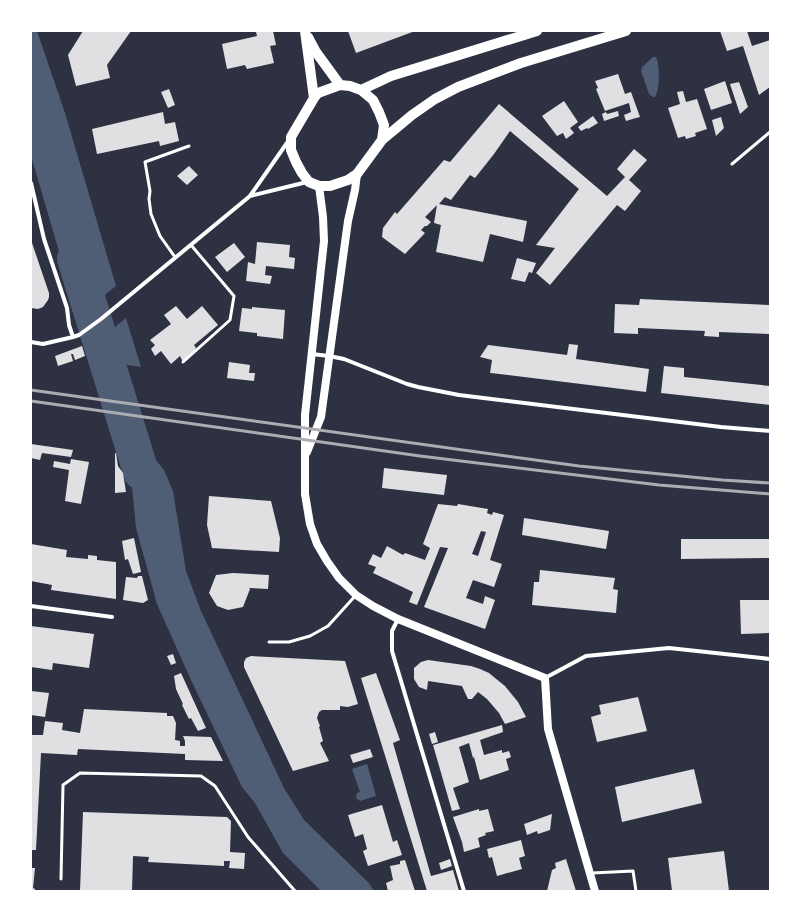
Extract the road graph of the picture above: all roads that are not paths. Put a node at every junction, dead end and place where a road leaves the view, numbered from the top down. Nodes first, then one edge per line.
1 (305, 31) edge
2 (537, 31) edge
3 (626, 31) edge
4 (340, 85) junction
5 (361, 90) junction
6 (314, 98) junction
7 (770, 132) edge
8 (291, 138) junction
9 (382, 140) junction
10 (189, 146) dead end
11 (732, 164) dead end
12 (357, 174) junction
13 (309, 182) junction
14 (31, 183) edge
15 (319, 186) junction
16 (250, 196) junction
17 (191, 245) junction
18 (175, 258) junction
19 (73, 337) junction
20 (31, 342) edge
21 (311, 354) junction
22 (329, 356) junction
23 (184, 362) dead end
24 (770, 431) edge
25 (305, 456) junction
26 (356, 595) junction
27 (31, 606) edge
28 (112, 617) dead end
29 (398, 619) junction
30 (269, 642) dead end
31 (770, 659) edge
32 (545, 678) junction
33 (590, 873) junction
34 (61, 879) dead end
35 (295, 891) edge
36 (464, 891) edge
37 (595, 891) edge
38 (636, 891) edge

1 - 4 main road
1 - 6 main road
2 - 5 main road
3 - 9 main road
4 - 5 main road
4 - 6 main road
5 - 9 main road
6 - 8 main road
7 - 11 lane
8 - 13 main road
8 - 16 street
9 - 12 main road
10 - 18 lane
12 - 15 main road
12 - 22 main road
13 - 15 main road
13 - 16 street
14 - 19 street
15 - 21 main road
16 - 17 street
17 - 18 street
17 - 23 lane
18 - 19 street
19 - 20 street
21 - 22 street
21 - 25 main road
22 - 24 street
22 - 25 main road
25 - 26 main road
26 - 29 main road
26 - 30 lane
27 - 28 street
29 - 32 main road
29 - 36 street
31 - 32 street
32 - 33 main road
33 - 37 main road
33 - 38 lane
34 - 35 lane

